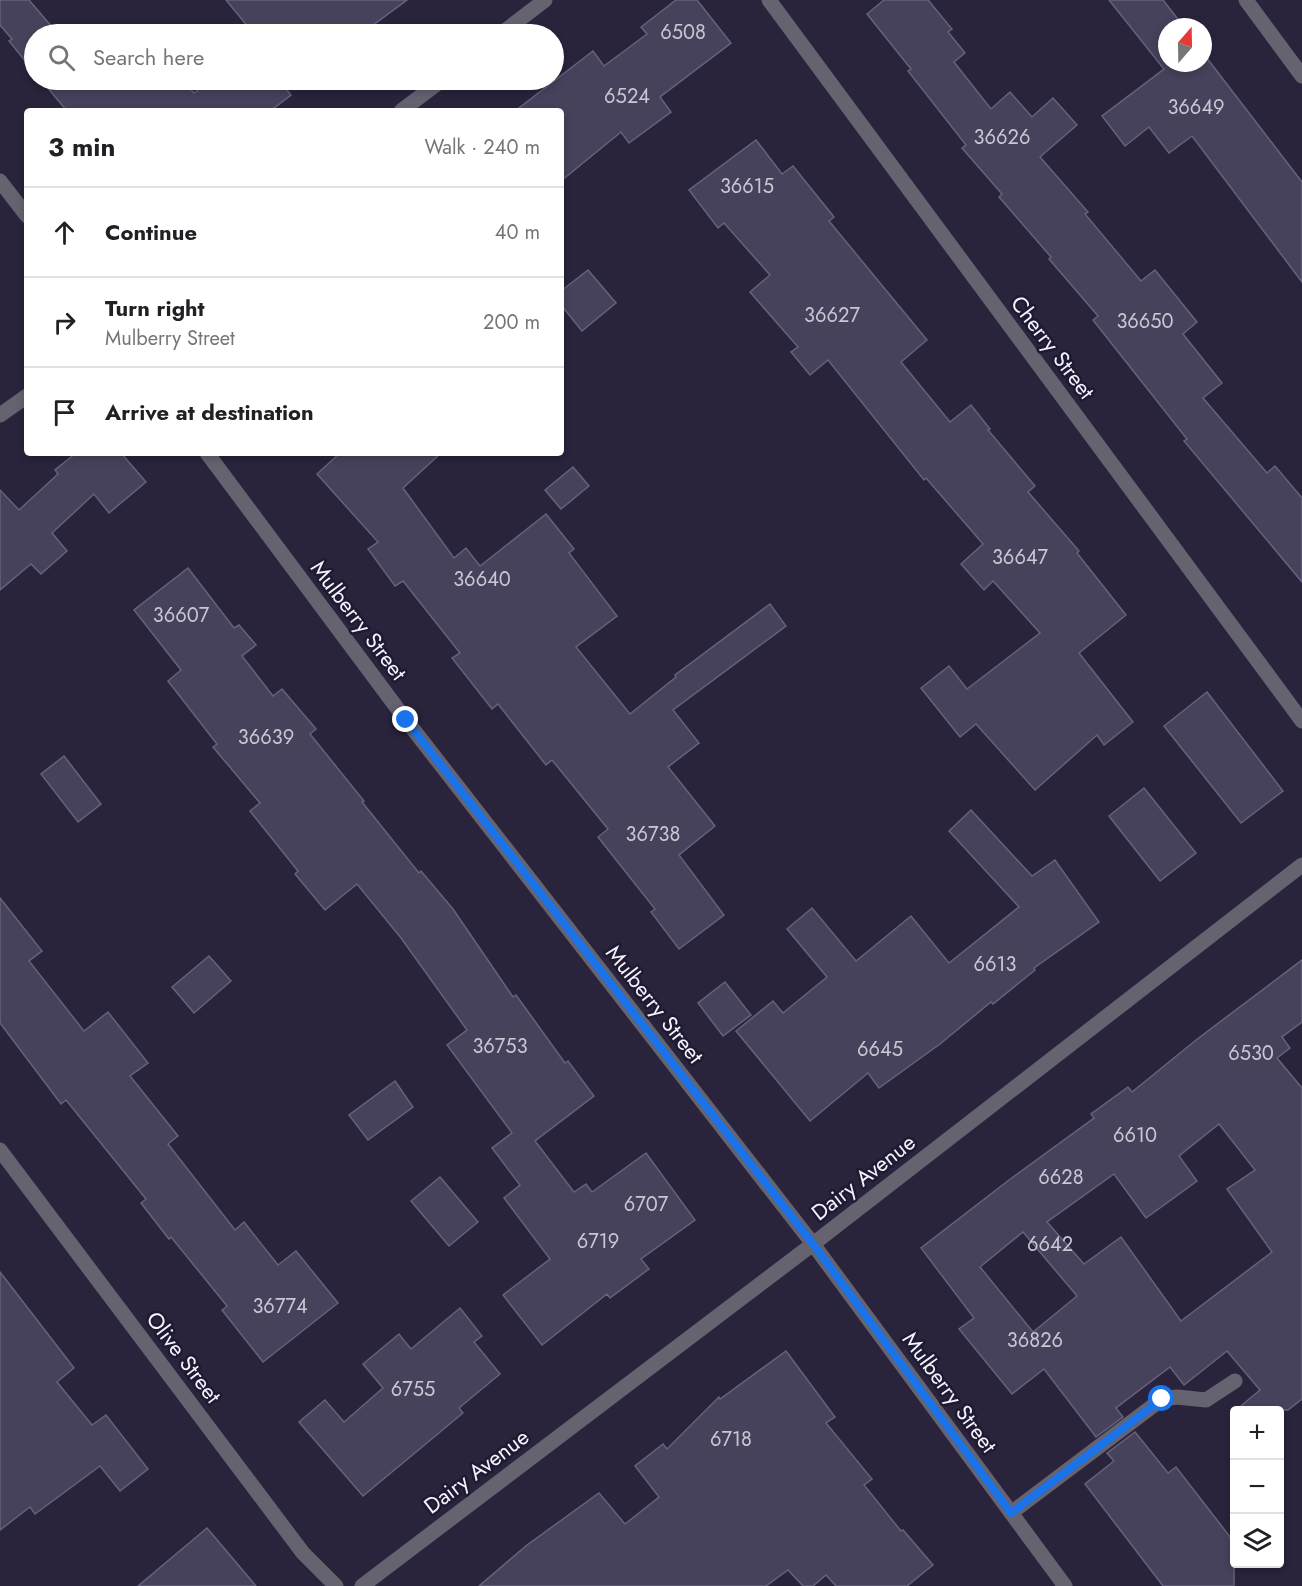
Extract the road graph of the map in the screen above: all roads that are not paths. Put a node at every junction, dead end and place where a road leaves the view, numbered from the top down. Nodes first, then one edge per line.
1 (546, 0) edge
2 (769, 0) edge
3 (1246, 0) edge
4 (514, 24) edge
5 (1302, 76) edge
6 (429, 90) edge
7 (405, 108) edge
8 (0, 181) edge
9 (24, 212) edge
10 (24, 398) edge
11 (0, 415) edge
12 (209, 456) edge
13 (1302, 722) edge
14 (1302, 865) edge
15 (0, 1150) edge
16 (813, 1244) junction
17 (1235, 1381) dead end
18 (1011, 1513) junction
19 (336, 1586) edge
20 (362, 1586) edge
21 (1065, 1586) edge

1 - 4 street
2 - 13 street, Cherry Street
3 - 5 street
6 - 7 street
8 - 9 street
10 - 11 street
12 - 16 street, Mulberry Street
14 - 16 street, Dairy Avenue
15 - 19 street, Olive Street
16 - 18 street, Mulberry Street
16 - 20 street, Dairy Avenue
17 - 18 street
18 - 21 street, Mulberry Street

